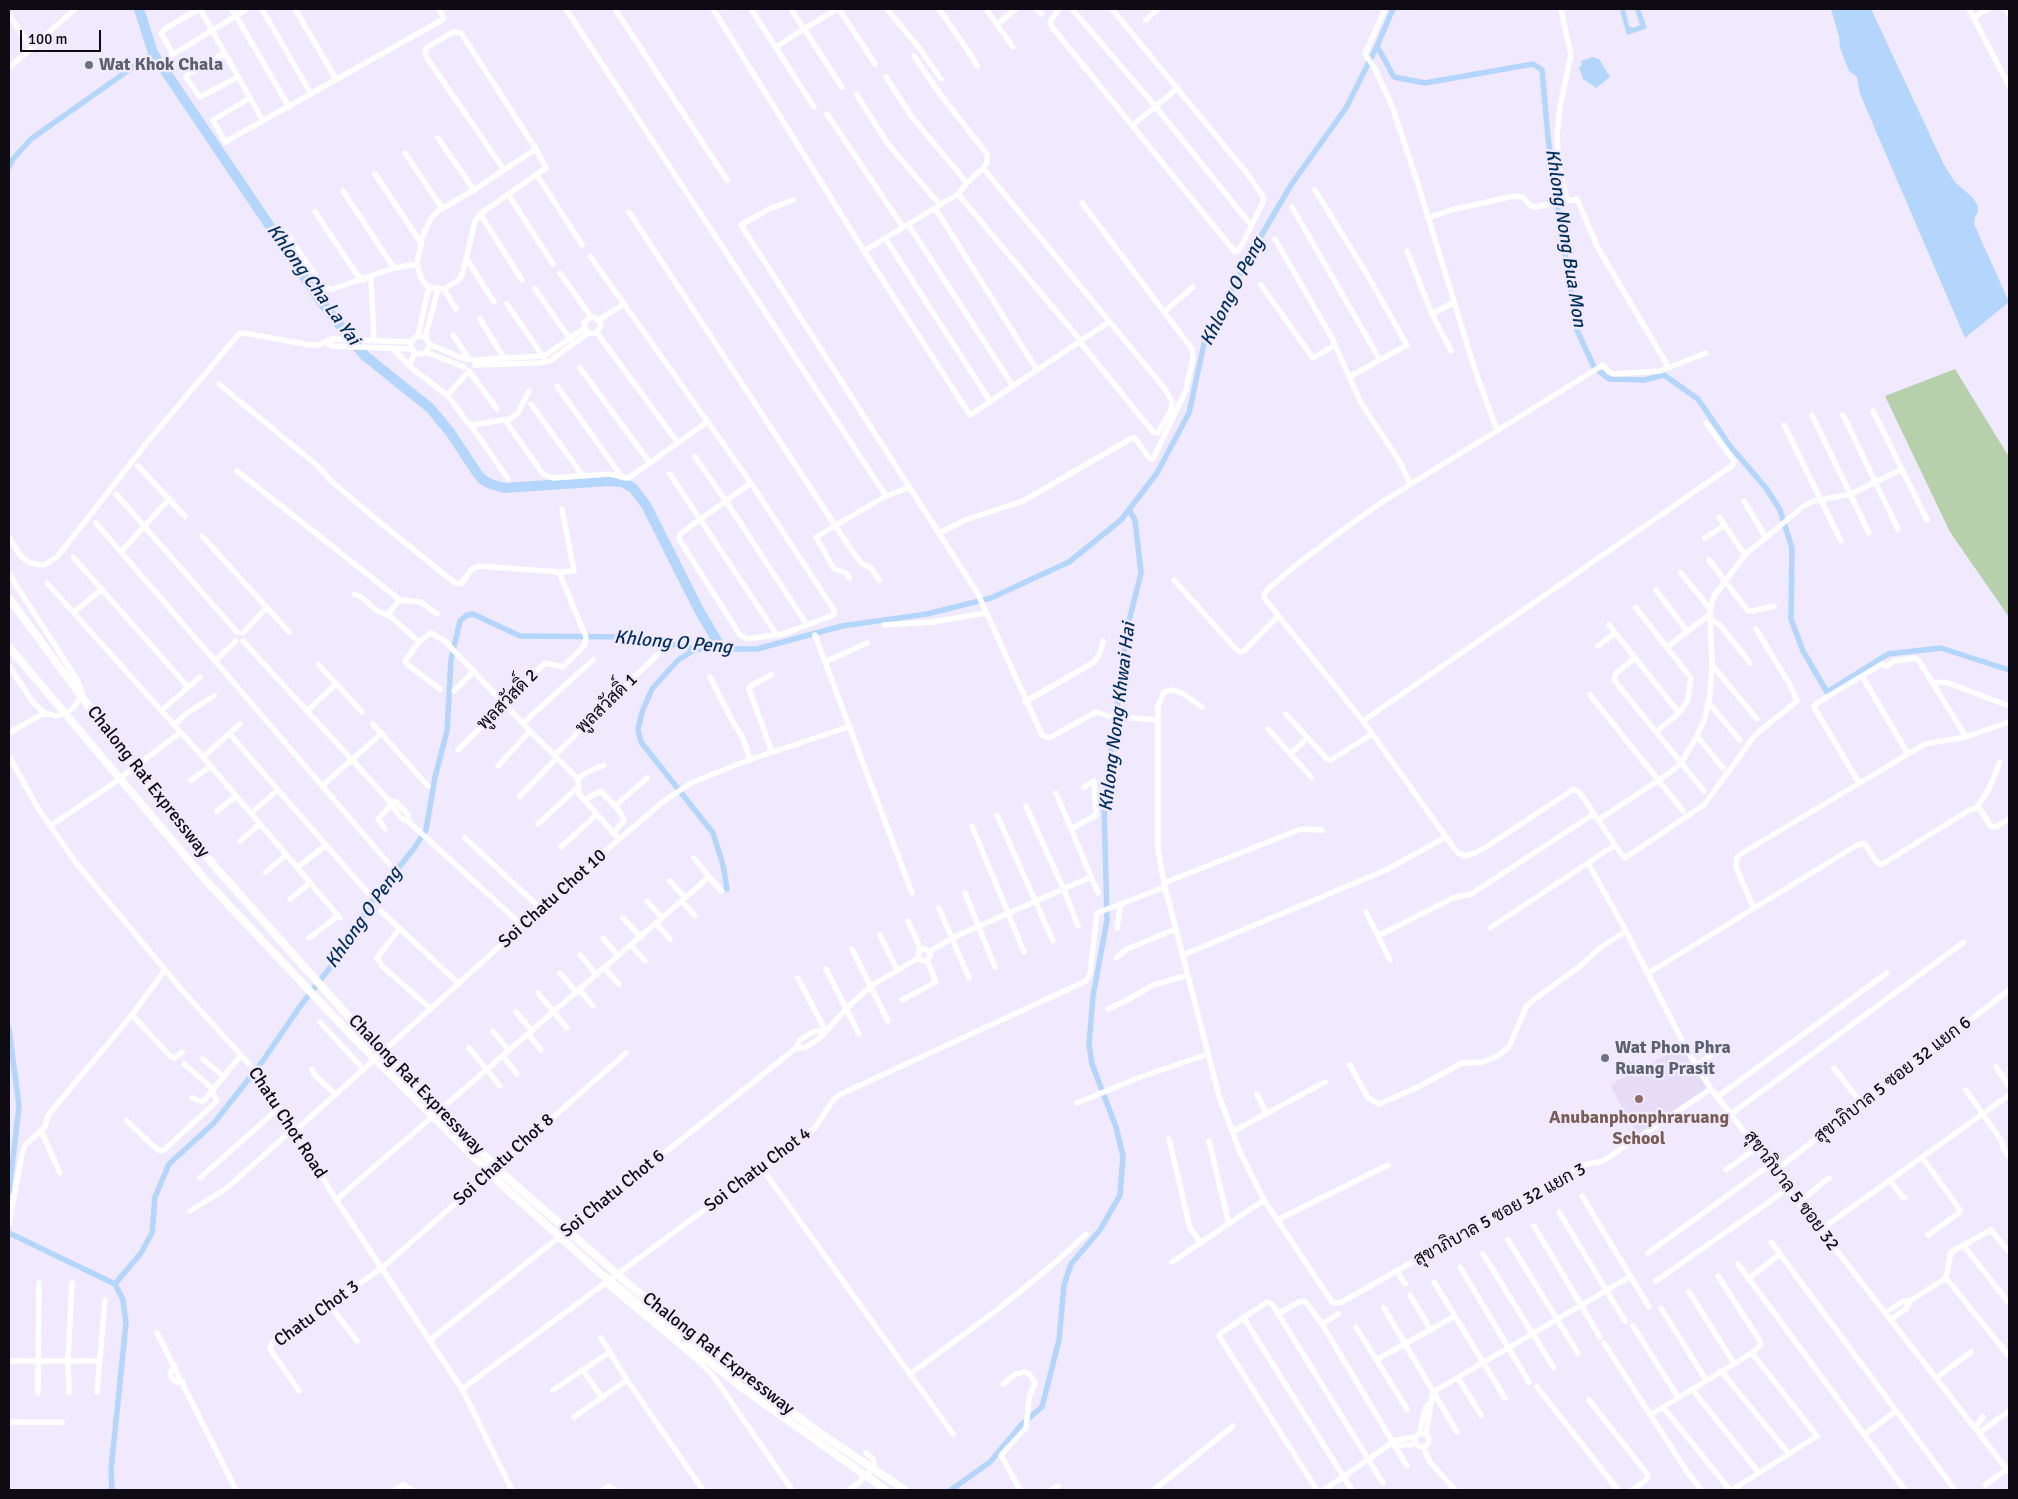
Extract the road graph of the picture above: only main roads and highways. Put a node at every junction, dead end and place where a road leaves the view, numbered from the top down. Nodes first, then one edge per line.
1 (9, 598) edge
2 (9, 647) edge
3 (886, 1490) edge
4 (905, 1490) edge

1 - 4 highway, Chalong Rat Expressway
2 - 3 highway, Chalong Rat Expressway

